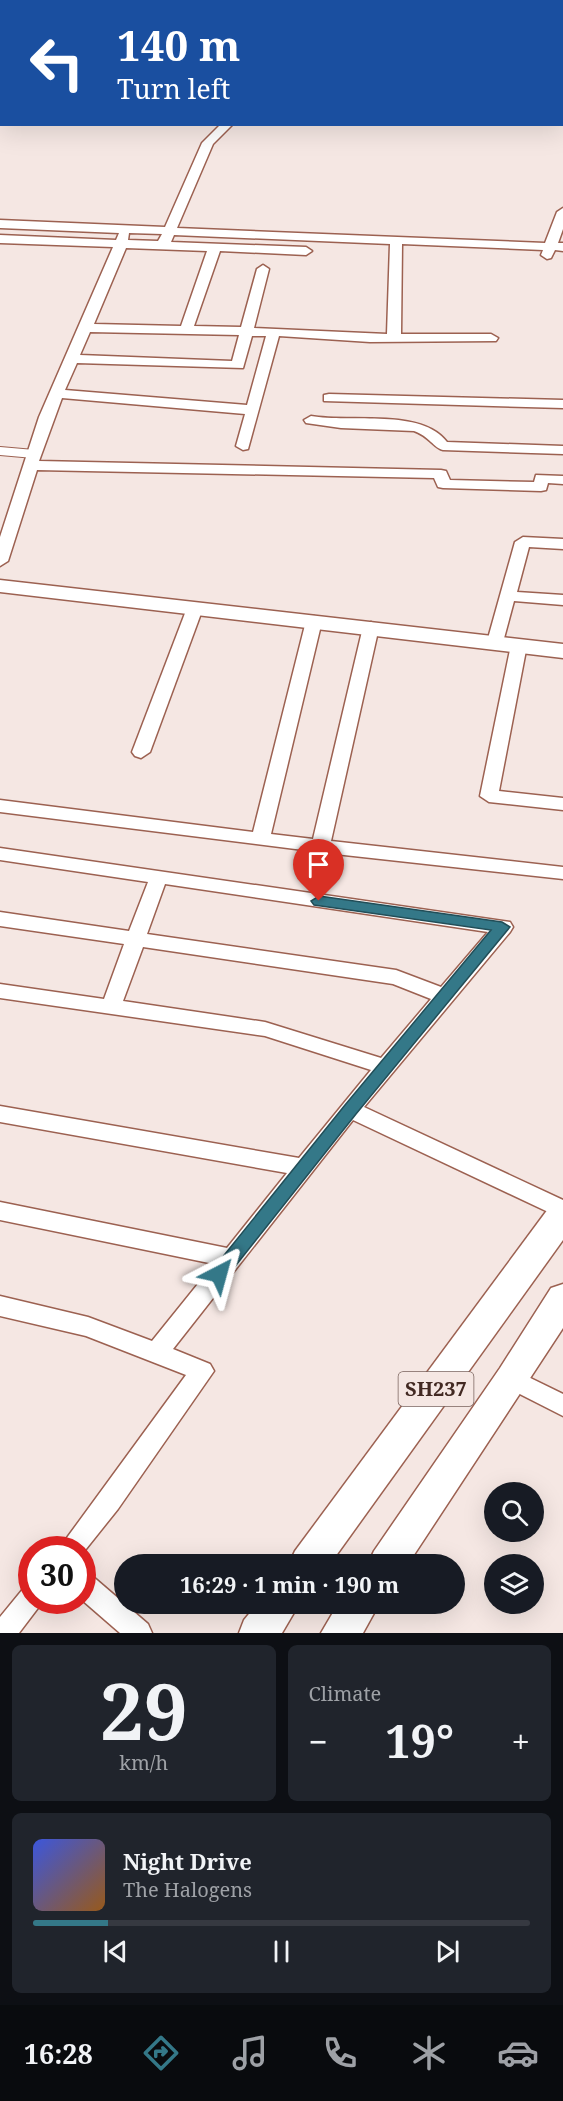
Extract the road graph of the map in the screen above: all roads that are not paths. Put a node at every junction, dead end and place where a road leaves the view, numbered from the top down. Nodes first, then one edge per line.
1 (226, 126) edge
2 (563, 212) edge
3 (0, 224) edge
4 (123, 237) junction
5 (0, 239) edge
6 (165, 239) junction
7 (214, 247) junction
8 (563, 247) edge
9 (392, 250) junction
10 (316, 251) dead end
11 (548, 252) junction
12 (563, 258) edge
13 (263, 269) dead end
14 (85, 328) junction
15 (186, 331) junction
16 (247, 332) junction
17 (273, 333) junction
18 (394, 337) junction
19 (490, 338) dead end
20 (71, 359) junction
21 (57, 393) junction
22 (329, 398) dead end
23 (563, 404) edge
24 (251, 410) junction
25 (311, 420) dead end
26 (243, 446) dead end
27 (563, 450) edge
28 (0, 451) edge
29 (32, 460) junction
30 (563, 480) edge
31 (563, 544) edge
32 (0, 561) edge
33 (0, 586) edge
34 (508, 596) junction
35 (563, 600) edge
36 (195, 608) junction
37 (314, 621) junction
38 (371, 627) junction
39 (495, 642) junction
40 (519, 645) junction
41 (563, 651) edge
42 (141, 752) dead end
43 (563, 804) edge
44 (0, 806) edge
45 (261, 838) junction
46 (321, 846) junction
47 (0, 854) edge
48 (563, 873) edge
49 (158, 879) junction
50 (0, 919) edge
51 (135, 940) junction
52 (0, 991) edge
53 (445, 996) junction
54 (111, 1007) junction
55 (386, 1067) junction
56 (350, 1109) junction
57 (0, 1114) edge
58 (304, 1167) junction
59 (0, 1211) edge
60 (563, 1212) edge
61 (232, 1258) junction
62 (563, 1298) edge
63 (0, 1306) edge
64 (156, 1353) junction
65 (512, 1379) junction
66 (563, 1406) edge
67 (81, 1536) edge
68 (315, 1554) edge
69 (394, 1554) edge
70 (96, 1596) edge
71 (21, 1614) edge
72 (272, 1614) edge
73 (353, 1614) edge
74 (9, 1632) edge
75 (139, 1633) edge
76 (258, 1633) edge
77 (340, 1633) edge

1 - 6 street
2 - 11 street
3 - 4 street
4 - 5 street
4 - 6 street
4 - 14 street
6 - 7 street
6 - 9 street
7 - 10 street
7 - 15 street
8 - 11 street
9 - 11 street
9 - 18 street
11 - 12 street
13 - 16 street
14 - 15 street
14 - 20 street
15 - 16 street
16 - 17 street
16 - 20 street
17 - 18 street
17 - 24 street
18 - 19 street
20 - 21 street
21 - 24 street
21 - 29 street
22 - 23 street
24 - 26 street
25 - 27 street
28 - 29 lane
29 - 30 street
29 - 32 street
31 - 34 street
33 - 36 main road
34 - 35 street
34 - 39 street
36 - 37 main road
36 - 42 street
37 - 38 main road
37 - 45 street
38 - 39 main road
38 - 46 street
39 - 40 main road
40 - 41 main road
40 - 43 street
44 - 45 street
45 - 46 street
46 - 48 street
47 - 49 street
49 - 51 street
49 - 53 street
50 - 51 street
51 - 53 street
51 - 54 street
52 - 54 street
53 - 55 street
54 - 55 street
55 - 56 street
56 - 58 street
56 - 60 street
57 - 58 street
58 - 61 street
59 - 61 street
60 - 68 main road, SH237
61 - 64 street
62 - 65 main road, SH237
63 - 64 street
64 - 67 street
65 - 66 street
65 - 69 main road, SH237
70 - 75 street
71 - 74 street
72 - 76 main road
73 - 77 main road

